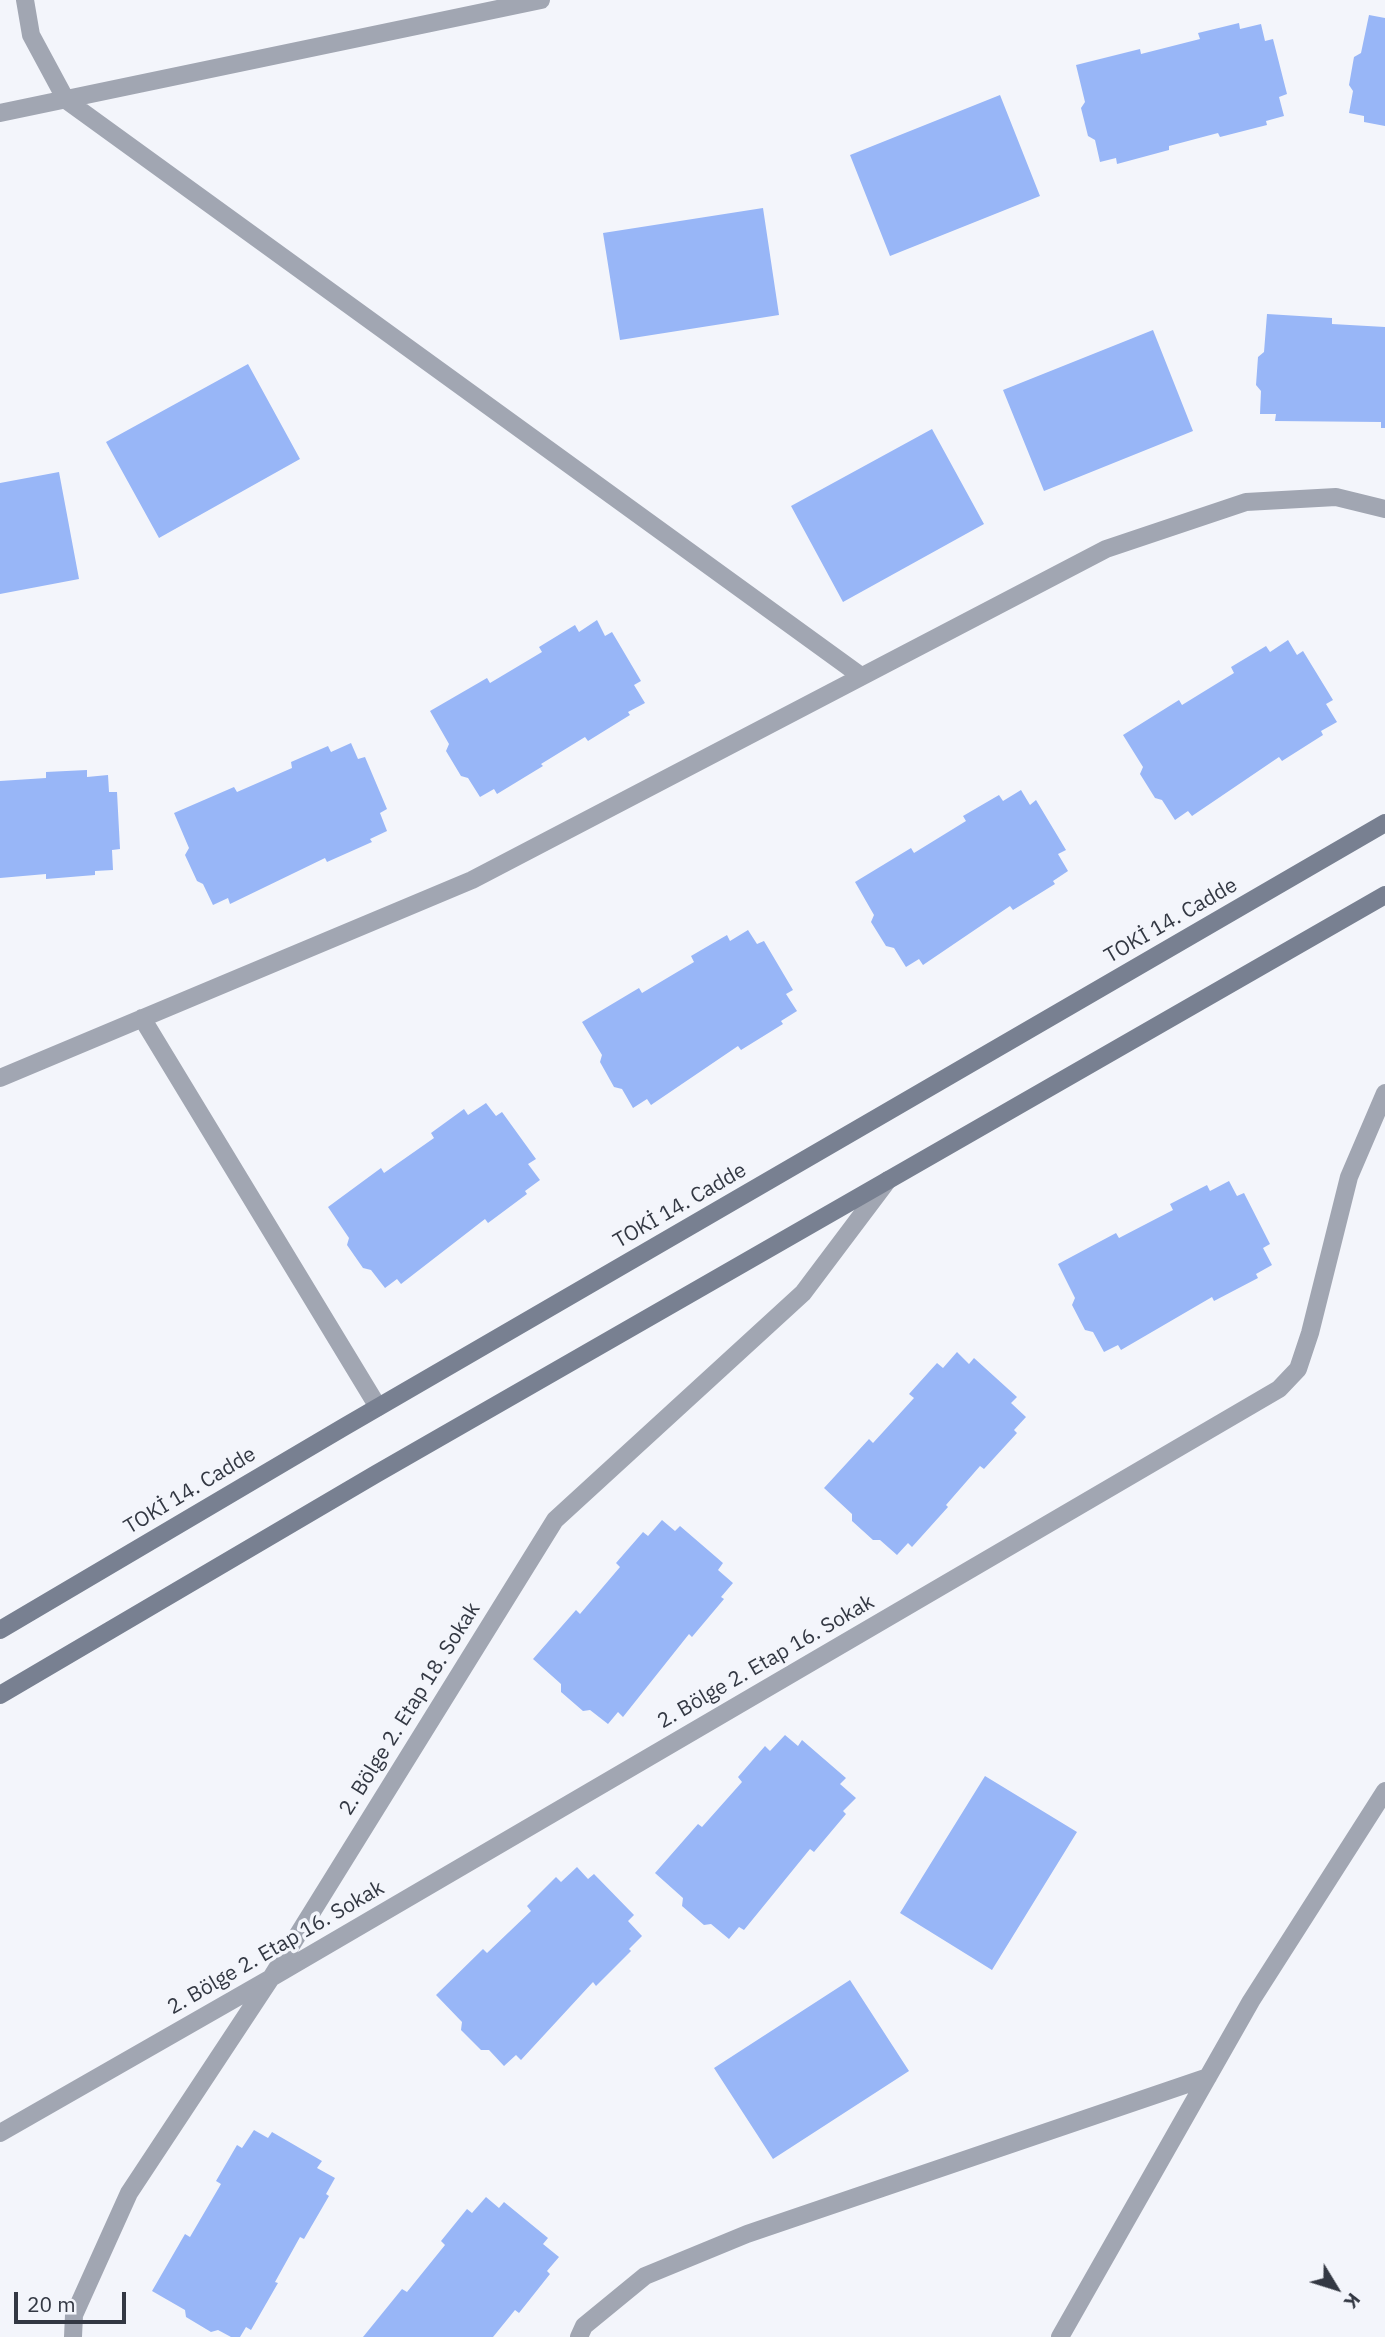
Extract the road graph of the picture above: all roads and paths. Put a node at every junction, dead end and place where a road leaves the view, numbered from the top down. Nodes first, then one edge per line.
1 (25, 0) edge
2 (541, 0) edge
3 (66, 100) junction
4 (0, 113) edge
5 (1385, 509) edge
6 (861, 676) junction
7 (1385, 823) edge
8 (1385, 895) edge
9 (142, 1018) junction
10 (0, 1078) edge
11 (1385, 1093) edge
12 (888, 1180) junction
13 (379, 1407) junction
14 (0, 1630) edge
15 (0, 1695) edge
16 (1385, 1791) edge
17 (271, 1978) junction
18 (1208, 2077) junction
19 (0, 2133) edge
20 (73, 2337) edge
21 (579, 2337) edge
22 (1060, 2337) edge

1 - 3 street
2 - 3 street
3 - 4 street
3 - 6 street
5 - 6 street
6 - 9 street
7 - 13 main road, TOKİ 14. Cadde
8 - 12 main road
9 - 10 street
9 - 13 street
11 - 17 street, 2. Bölge 2. Etap 16. Sokak
12 - 15 main road
12 - 17 street, 2. Bölge 2. Etap 18. Sokak
13 - 14 main road, TOKİ 14. Cadde
16 - 18 street
17 - 19 street, 2. Bölge 2. Etap 16. Sokak
17 - 20 street, 2. Bölge 2. Etap 18. Sokak
18 - 21 street
18 - 22 street

